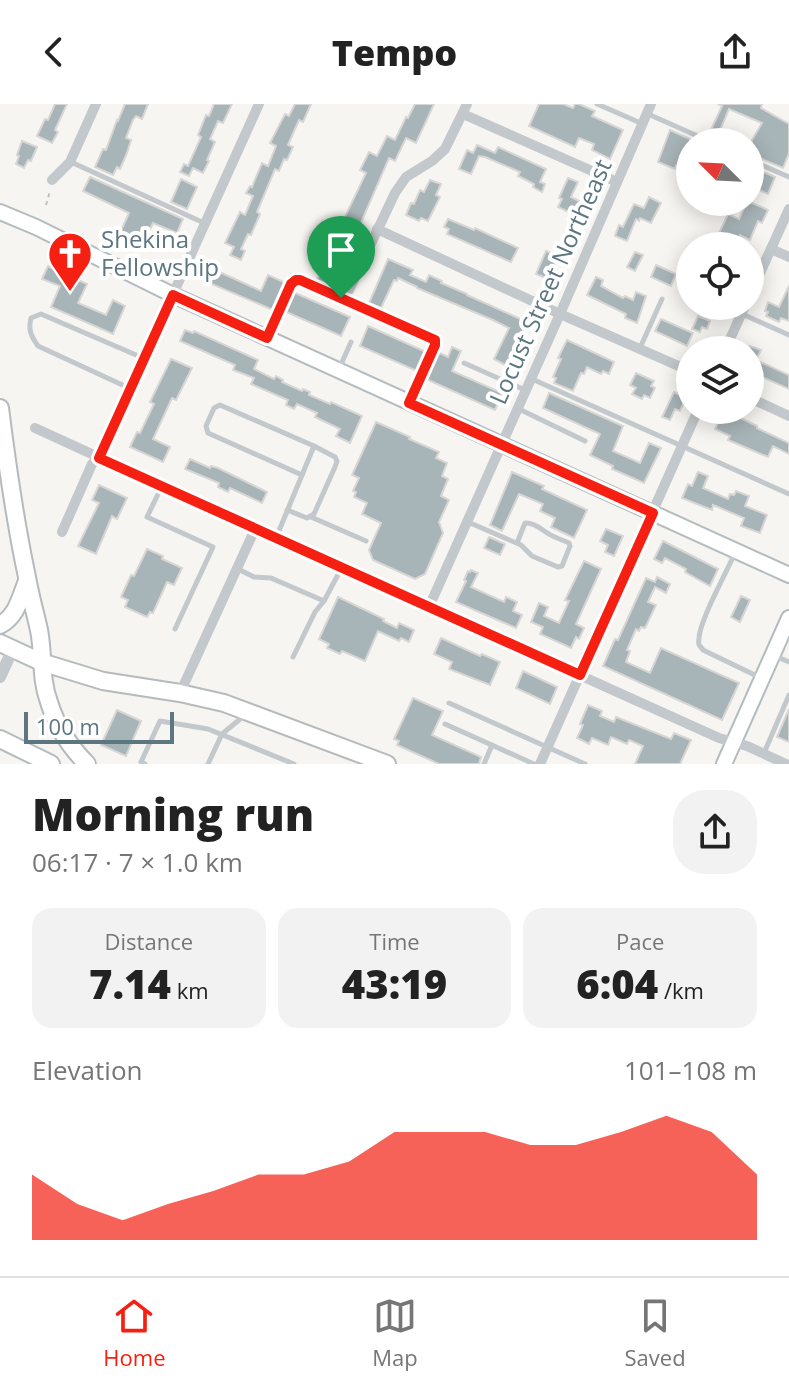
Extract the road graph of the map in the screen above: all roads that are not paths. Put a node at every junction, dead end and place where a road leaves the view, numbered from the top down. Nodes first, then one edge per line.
1 (96, 104) edge
2 (259, 104) edge
3 (597, 104) edge
4 (465, 109) edge
5 (647, 114) edge
6 (679, 128) edge
7 (70, 162) junction
8 (764, 166) edge
9 (789, 177) edge
10 (52, 180) road end
11 (617, 182) junction
12 (789, 209) edge
13 (0, 212) edge
14 (205, 224) junction
15 (377, 229) junction
16 (771, 249) junction
17 (789, 257) edge
18 (764, 264) edge
19 (349, 290) dead end
20 (173, 295) junction
21 (662, 299) dead end
22 (560, 314) junction
23 (761, 320) edge
24 (789, 335) edge
25 (267, 338) junction
26 (351, 342) dead end
27 (640, 349) junction
28 (144, 359) junction
29 (464, 363) dead end
30 (676, 365) edge
31 (338, 370) junction
32 (531, 379) junction
33 (130, 389) junction
34 (526, 391) junction
35 (409, 403) junction
36 (764, 404) edge
37 (0, 408) edge
38 (518, 409) junction
39 (789, 416) edge
40 (692, 424) edge
41 (35, 428) dead end
42 (585, 441) dead end
43 (501, 444) junction
44 (314, 446) junction
45 (682, 446) junction
46 (99, 458) junction
47 (302, 475) junction
48 (161, 487) junction
49 (789, 494) edge
50 (287, 510) junction
51 (653, 513) junction
52 (311, 517) junction
53 (467, 521) junction
54 (255, 529) junction
55 (62, 532) dead end
56 (275, 539) junction
57 (366, 541) dead end
58 (517, 543) junction
59 (736, 551) junction
60 (237, 569) junction
61 (341, 569) junction
62 (789, 575) edge
63 (27, 580) junction
64 (324, 601) junction
65 (429, 607) junction
66 (789, 618) edge
67 (0, 625) edge
68 (175, 629) dead end
69 (6, 646) edge
70 (772, 655) junction
71 (293, 657) dead end
72 (41, 662) junction
73 (789, 662) edge
74 (580, 675) junction
75 (0, 677) edge
76 (762, 678) junction
77 (180, 693) junction
78 (789, 695) edge
79 (787, 702) edge
80 (449, 703) dead end
81 (250, 712) junction
82 (445, 724) dead end
83 (222, 734) junction
84 (1, 742) edge
85 (733, 743) junction
86 (492, 745) junction
87 (548, 747) junction
88 (763, 754) junction
89 (365, 760) edge
90 (520, 761) edge
91 (51, 764) edge
92 (87, 764) edge
93 (145, 764) edge
94 (208, 764) edge
95 (294, 764) edge
96 (387, 764) edge
97 (484, 764) edge
98 (537, 764) edge
99 (585, 764) edge
100 (724, 764) edge
101 (786, 764) edge

1 - 7 street
2 - 14 street
3 - 5 lane
4 - 11 street
4 - 15 street
5 - 6 lane
5 - 11 street, Locust Street Northeast
7 - 10 street
7 - 14 lane
8 - 9 lane
11 - 22 street, Locust Street Northeast
12 - 16 street
13 - 20 main road
14 - 20 street
15 - 19 street
15 - 22 street
16 - 17 street
16 - 18 street
20 - 25 main road
20 - 28 street
21 - 27 lane
22 - 27 street
22 - 32 street, Locust Street Northeast
23 - 24 lane
25 - 31 main road
25 - 35 lane
26 - 31 lane
27 - 30 street
28 - 33 street
28 - 33 lane
29 - 34 lane
31 - 35 main road
32 - 34 street, Locust Street Northeast
32 - 45 lane
33 - 46 street
34 - 38 street, Locust Street Northeast
35 - 43 main road
36 - 39 street
37 - 63 main road
38 - 42 lane
38 - 43 street, Locust Street Northeast
40 - 45 street
41 - 46 street
43 - 51 main road
43 - 53 street, Locust Street Northeast
44 - 47 lane
44 - 47 lane
44 - 52 lane
45 - 49 lane
45 - 51 street
46 - 48 street
46 - 55 street
47 - 50 lane
48 - 54 street
48 - 68 lane
50 - 52 lane
50 - 56 lane
51 - 59 main road
51 - 74 street
52 - 57 lane
53 - 58 lane
53 - 65 street, Locust Street Northeast
54 - 56 street
54 - 60 street
56 - 61 street
58 - 58 lane
59 - 62 main road
59 - 76 lane
60 - 64 lane
60 - 77 street
61 - 64 lane
61 - 65 street
63 - 67 main road
63 - 72 main road
64 - 71 lane
65 - 74 street
66 - 70 main road
69 - 72 main road
69 - 75 street
70 - 73 lane
70 - 76 main road
72 - 77 main road
72 - 92 main road
74 - 85 street
74 - 87 street
76 - 85 main road
77 - 81 main road
78 - 79 lane
79 - 88 lane
80 - 87 lane
81 - 83 lane
81 - 89 main road
82 - 86 lane
83 - 93 lane
83 - 94 lane
83 - 95 lane
84 - 91 main road
85 - 88 street
85 - 100 main road
86 - 90 lane
86 - 97 lane
87 - 98 street
87 - 99 lane
88 - 101 street
89 - 96 main road
90 - 98 lane

